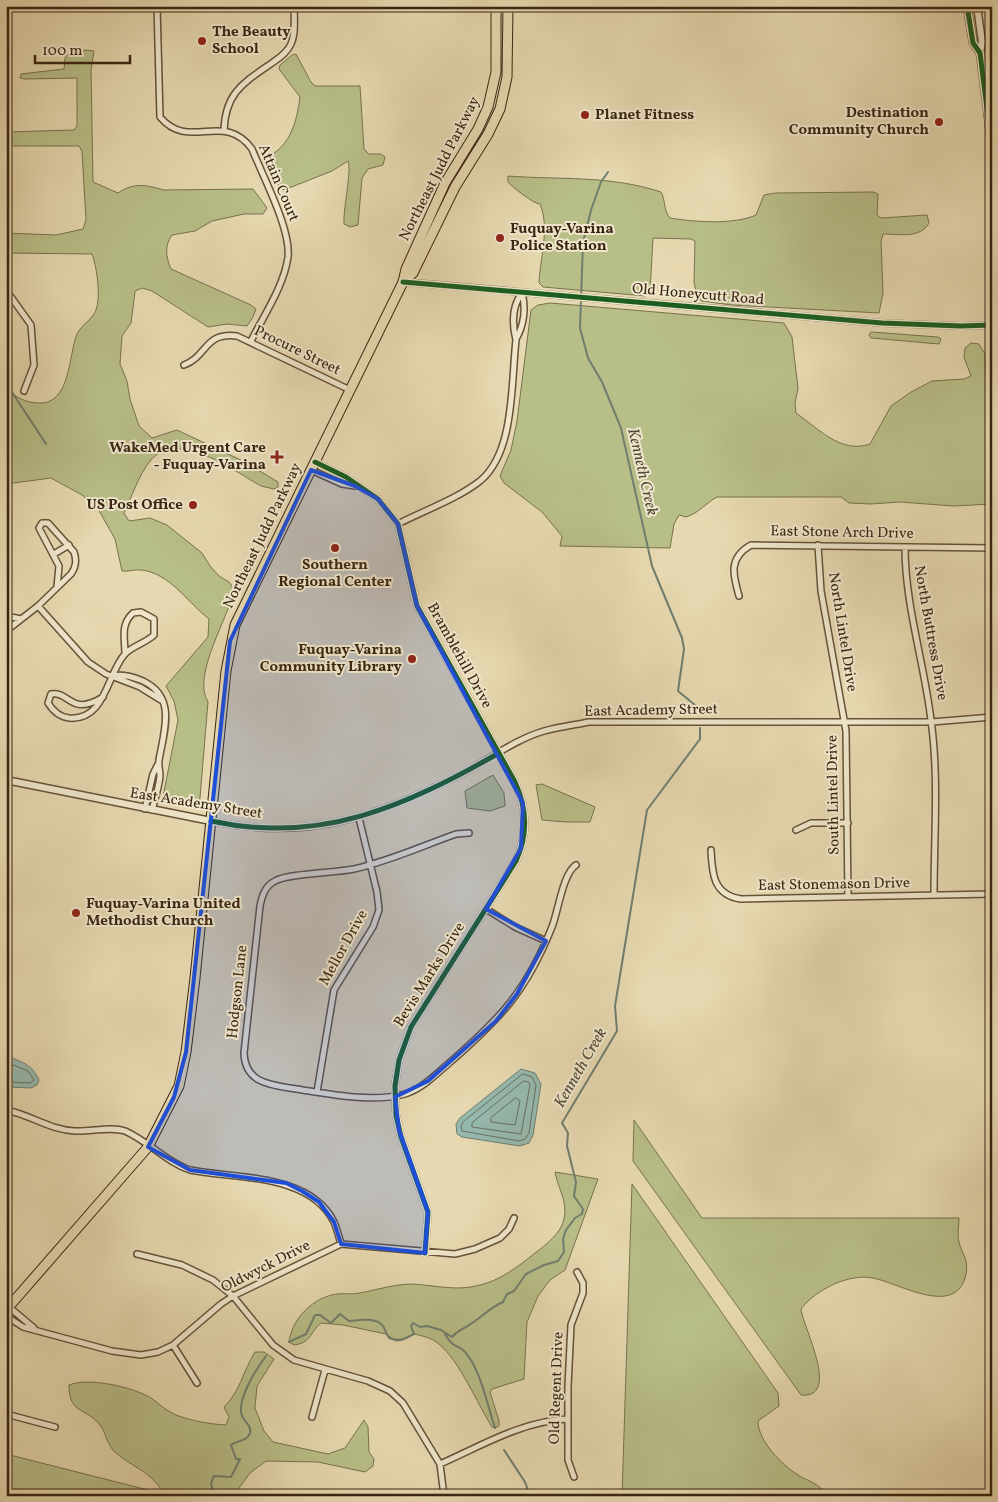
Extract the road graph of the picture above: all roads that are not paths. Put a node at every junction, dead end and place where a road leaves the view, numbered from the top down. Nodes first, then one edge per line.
1 (157, 6) edge
2 (294, 6) edge
3 (496, 6) edge
4 (508, 6) edge
5 (967, 6) edge
6 (977, 6) edge
7 (980, 53) junction
8 (992, 75) edge
9 (984, 77) junction
10 (484, 118) junction
11 (224, 131) junction
12 (481, 145) junction
13 (992, 148) edge
14 (403, 282) junction
15 (6, 290) edge
16 (522, 293) junction
17 (992, 324) edge
18 (516, 340) junction
19 (251, 341) junction
20 (184, 365) dead end
21 (350, 390) junction
22 (24, 391) dead end
23 (313, 466) junction
24 (355, 486) junction
25 (398, 524) junction
26 (818, 545) junction
27 (69, 546) junction
28 (905, 547) junction
29 (991, 548) edge
30 (54, 554) junction
31 (992, 560) edge
32 (57, 586) junction
33 (739, 596) dead end
34 (38, 606) junction
35 (6, 616) edge
36 (21, 619) junction
37 (6, 631) edge
38 (125, 654) junction
39 (113, 676) junction
40 (103, 697) junction
41 (992, 716) edge
42 (845, 722) junction
43 (932, 722) junction
44 (499, 753) junction
45 (6, 780) edge
46 (149, 809) junction
47 (359, 818) junction
48 (211, 821) junction
49 (848, 823) junction
50 (796, 830) dead end
51 (470, 833) dead end
52 (711, 850) dead end
53 (370, 865) junction
54 (576, 865) dead end
55 (992, 894) edge
56 (934, 895) junction
57 (848, 897) junction
58 (486, 909) junction
59 (546, 941) junction
60 (317, 1092) junction
61 (395, 1096) junction
62 (6, 1110) edge
63 (148, 1147) junction
64 (514, 1218) dead end
65 (341, 1244) junction
66 (425, 1253) junction
67 (137, 1254) dead end
68 (577, 1272) dead end
69 (234, 1296) junction
70 (7, 1311) edge
71 (34, 1328) junction
72 (173, 1345) junction
73 (325, 1370) junction
74 (198, 1383) dead end
75 (6, 1414) edge
76 (312, 1417) dead end
77 (568, 1419) junction
78 (55, 1427) dead end
79 (440, 1464) junction
80 (574, 1477) dead end
81 (444, 1496) edge

1 - 11 street, Attain Court
2 - 11 street
3 - 10 highway, Northeast Judd Parkway
4 - 12 highway, Northeast Judd Parkway
5 - 7 street
6 - 7 street
7 - 9 street
8 - 9 street
9 - 13 street
10 - 12 highway
10 - 14 highway, Northeast Judd Parkway
11 - 19 street, Attain Court
12 - 14 highway, Northeast Judd Parkway
14 - 16 street, Old Honeycutt Road
14 - 21 highway, Northeast Judd Parkway
15 - 22 street
16 - 17 street, Old Honeycutt Road
16 - 18 street
16 - 18 street
18 - 25 street
19 - 20 street, Procure Street
19 - 21 street, Procure Street
21 - 23 highway, Northeast Judd Parkway
23 - 24 street, Bramblehill Drive
23 - 24 street, Bramblehill Drive
23 - 48 highway, Northeast Judd Parkway
24 - 25 street, Bramblehill Drive
25 - 44 street, Bramblehill Drive
26 - 28 street, East Stone Arch Drive
26 - 33 street, East Stone Arch Drive
26 - 42 street, North Lintel Drive
27 - 30 street
27 - 30 street
27 - 32 street
28 - 29 street, East Stone Arch Drive
28 - 43 street, North Buttress Drive
29 - 31 street
30 - 32 street
32 - 34 street
34 - 36 street
34 - 39 street
35 - 36 street
36 - 37 street
38 - 38 street
38 - 39 street
39 - 40 street
39 - 46 street
40 - 40 street
41 - 43 street, East Academy Street
42 - 43 street, East Academy Street
42 - 44 street, East Academy Street
42 - 49 street, South Lintel Drive
43 - 56 street, North Buttress Drive
44 - 47 street, East Academy Street
44 - 58 street, Bevis Marks Drive
45 - 46 street, East Academy Street
46 - 48 street, East Academy Street
47 - 48 street, East Academy Street
47 - 53 street, Mellor Drive
48 - 63 highway, Northeast Judd Parkway
49 - 50 street
49 - 57 street, South Lintel Drive
51 - 53 street, Hodgson Lane
52 - 57 street, East Stonemason Drive
53 - 60 street, Mellor Drive
53 - 60 street, Hodgson Lane
54 - 59 street, Hodgson Lane
55 - 56 street, East Stonemason Drive
56 - 57 street, East Stonemason Drive
58 - 59 street
58 - 61 street, Bevis Marks Drive
59 - 61 street, Hodgson Lane
60 - 61 street, Hodgson Lane
61 - 66 street, Bevis Marks Drive
62 - 63 street
63 - 65 street
63 - 70 highway, Northeast Judd Parkway
64 - 66 street, Oldwyck Drive
65 - 66 street, Oldwyck Drive
65 - 69 street, Oldwyck Drive
67 - 69 street
68 - 77 street, Old Regent Drive
69 - 72 street, Oldwyck Drive
69 - 73 street
70 - 71 street, Oldwyck Drive
70 - 71 street, Oldwyck Drive
71 - 72 street, Oldwyck Drive
72 - 74 street
73 - 76 street
73 - 79 street
75 - 78 street
77 - 79 street
77 - 80 street, Old Regent Drive
79 - 81 street

